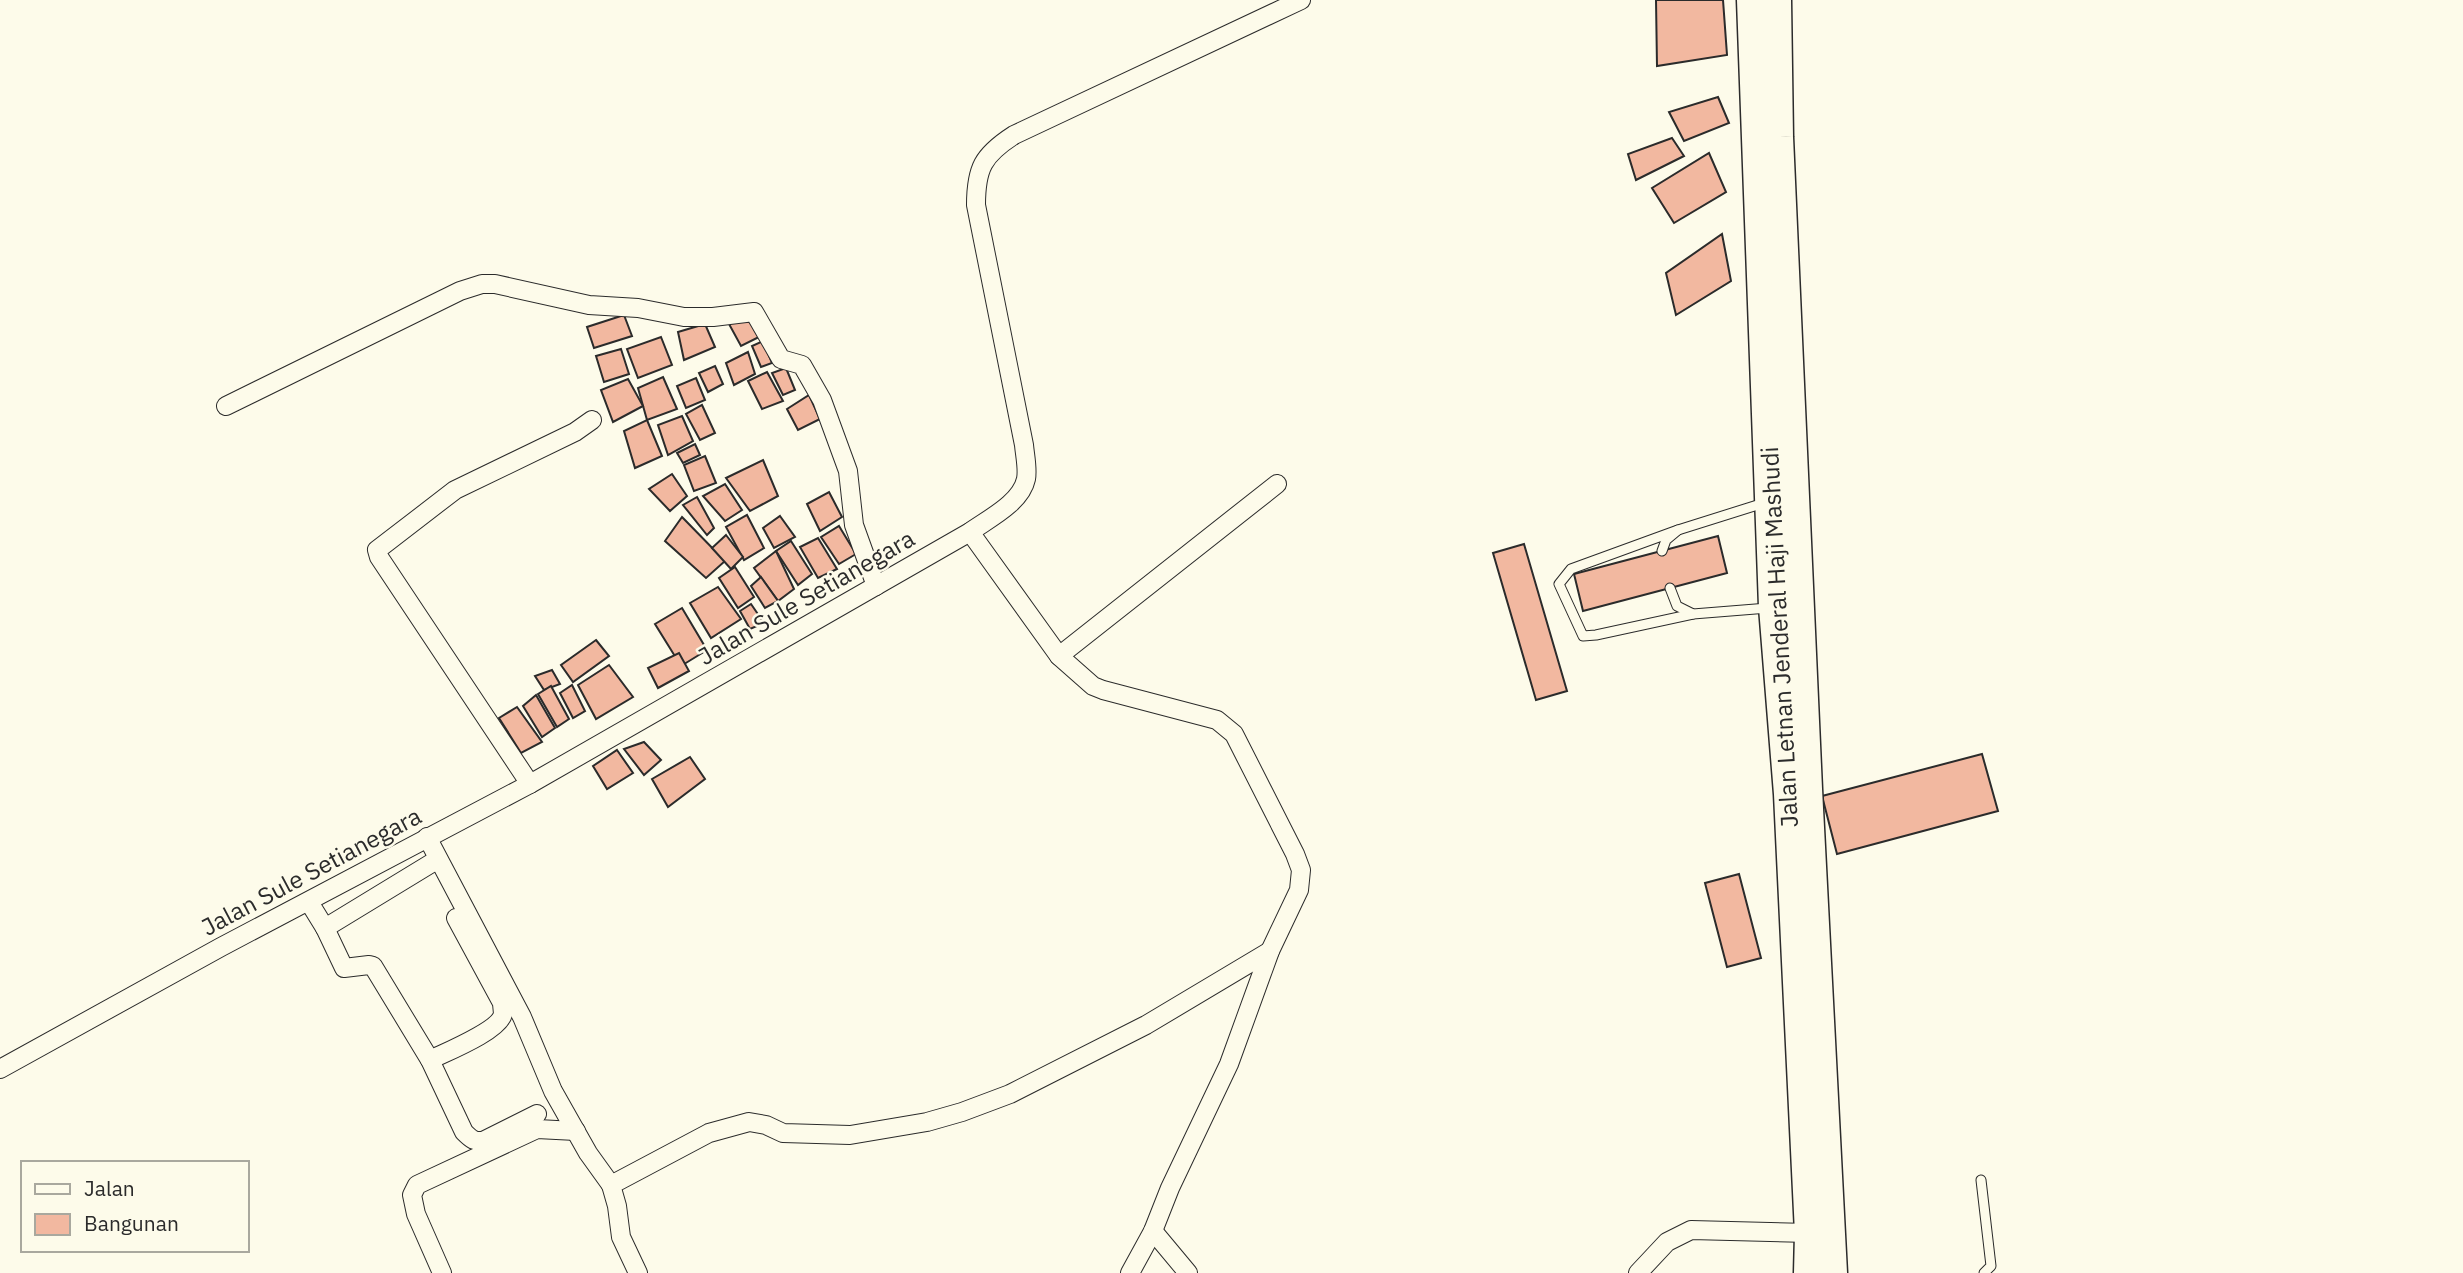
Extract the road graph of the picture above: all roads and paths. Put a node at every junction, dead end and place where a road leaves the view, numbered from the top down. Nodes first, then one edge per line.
1 (1301, 0) edge
2 (1752, 0) edge
3 (1777, 0) edge
4 (226, 406) dead end
5 (592, 420) dead end
6 (1277, 484) dead end
7 (1770, 501) junction
8 (1678, 530) junction
9 (970, 532) junction
10 (1662, 551) dead end
11 (876, 586) junction
12 (1670, 588) dead end
13 (1773, 607) junction
14 (1693, 614) junction
15 (1059, 656) junction
16 (530, 784) junction
17 (427, 837) junction
18 (435, 861) dead end
19 (309, 902) junction
20 (456, 918) dead end
21 (325, 928) junction
22 (1270, 951) junction
23 (430, 1060) junction
24 (0, 1069) edge
25 (537, 1114) dead end
26 (576, 1131) junction
27 (1980, 1181) dead end
28 (611, 1185) junction
29 (1153, 1231) junction
30 (1809, 1233) junction
31 (442, 1273) edge
32 (638, 1273) edge
33 (1130, 1273) edge
34 (1188, 1273) edge
35 (1638, 1273) edge
36 (1808, 1273) edge
37 (1833, 1273) edge
38 (1984, 1273) edge

1 - 9 street, Jalan Sule Setianegara
2 - 7 main road, Jalan Letnan Jenderal Haji Mashudi
3 - 37 main road, Jalan Letnan Jenderal Haji Mashudi
4 - 11 street
5 - 16 street
6 - 15 street
7 - 8 lane
7 - 13 main road, Jalan Letnan Jenderal Haji Mashudi
8 - 10 lane
8 - 14 lane
9 - 11 street, Jalan Sule Setianegara
9 - 15 street
11 - 16 street, Jalan Sule Setianegara
12 - 14 lane
13 - 14 lane
13 - 30 main road, Jalan Letnan Jenderal Haji Mashudi
15 - 22 street
16 - 17 street, Jalan Sule Setianegara
17 - 19 street, Jalan Sule Setianegara
17 - 26 street
18 - 21 street
19 - 21 street
19 - 24 street, Jalan Sule Setianegara
20 - 23 street
21 - 23 street
22 - 28 street
22 - 29 street
23 - 25 street
26 - 28 street
26 - 31 street
27 - 38 lane
28 - 32 street
29 - 33 street
29 - 34 street
30 - 35 street
30 - 36 main road, Jalan Letnan Jenderal Haji Mashudi

